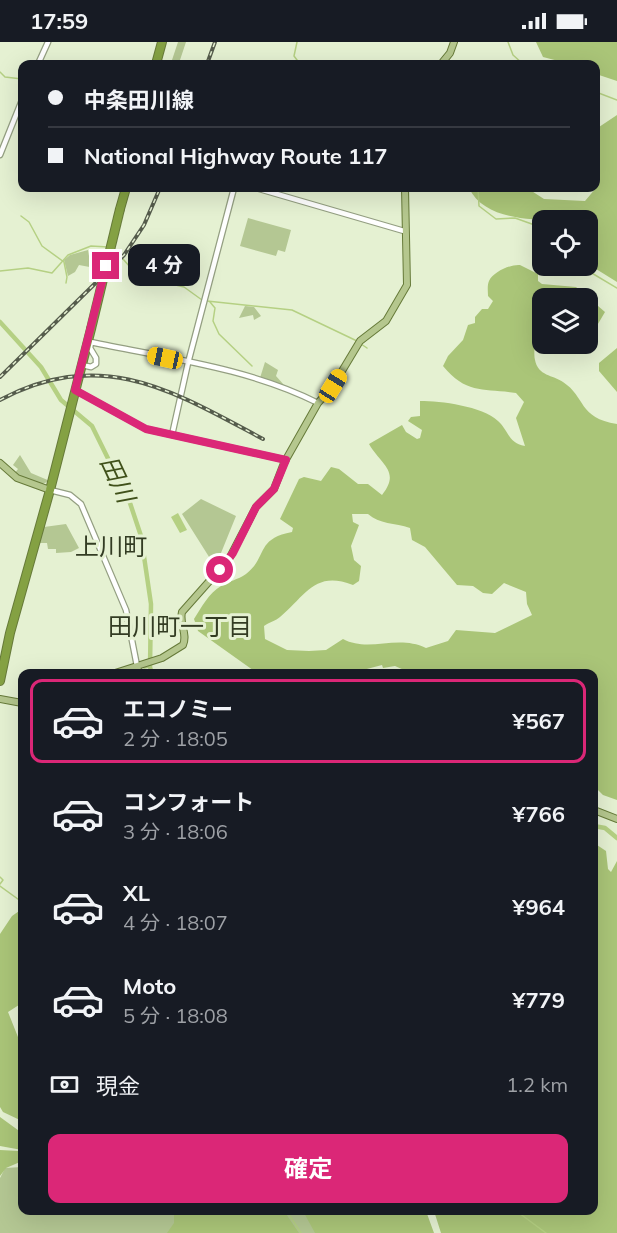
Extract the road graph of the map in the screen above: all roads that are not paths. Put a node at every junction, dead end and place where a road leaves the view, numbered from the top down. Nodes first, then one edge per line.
1 (48, 42) edge
2 (162, 42) edge
3 (453, 42) edge
4 (40, 60) edge
5 (157, 60) edge
6 (444, 60) edge
7 (18, 110) edge
8 (0, 155) edge
9 (125, 192) edge
10 (233, 192) edge
11 (270, 192) edge
12 (405, 192) edge
13 (404, 231) junction
14 (188, 363) junction
15 (82, 365) junction
16 (75, 390) junction
17 (318, 403) junction
18 (172, 435) junction
19 (286, 460) junction
20 (0, 463) edge
21 (50, 489) junction
22 (138, 669) edge
23 (139, 669) edge
24 (0, 681) edge
25 (0, 699) edge
26 (18, 702) edge
27 (598, 812) edge
28 (617, 819) edge

1 - 4 street
2 - 5 highway
3 - 6 main road
7 - 8 street
9 - 15 highway, bridge
10 - 14 street
11 - 13 street
12 - 13 main road
13 - 17 main road
14 - 15 street
14 - 17 street
14 - 18 street
15 - 16 highway
16 - 18 street
16 - 21 highway
17 - 19 main road
18 - 19 street
19 - 23 main road
20 - 21 main road
21 - 22 street
21 - 24 highway
25 - 26 main road
27 - 28 main road

